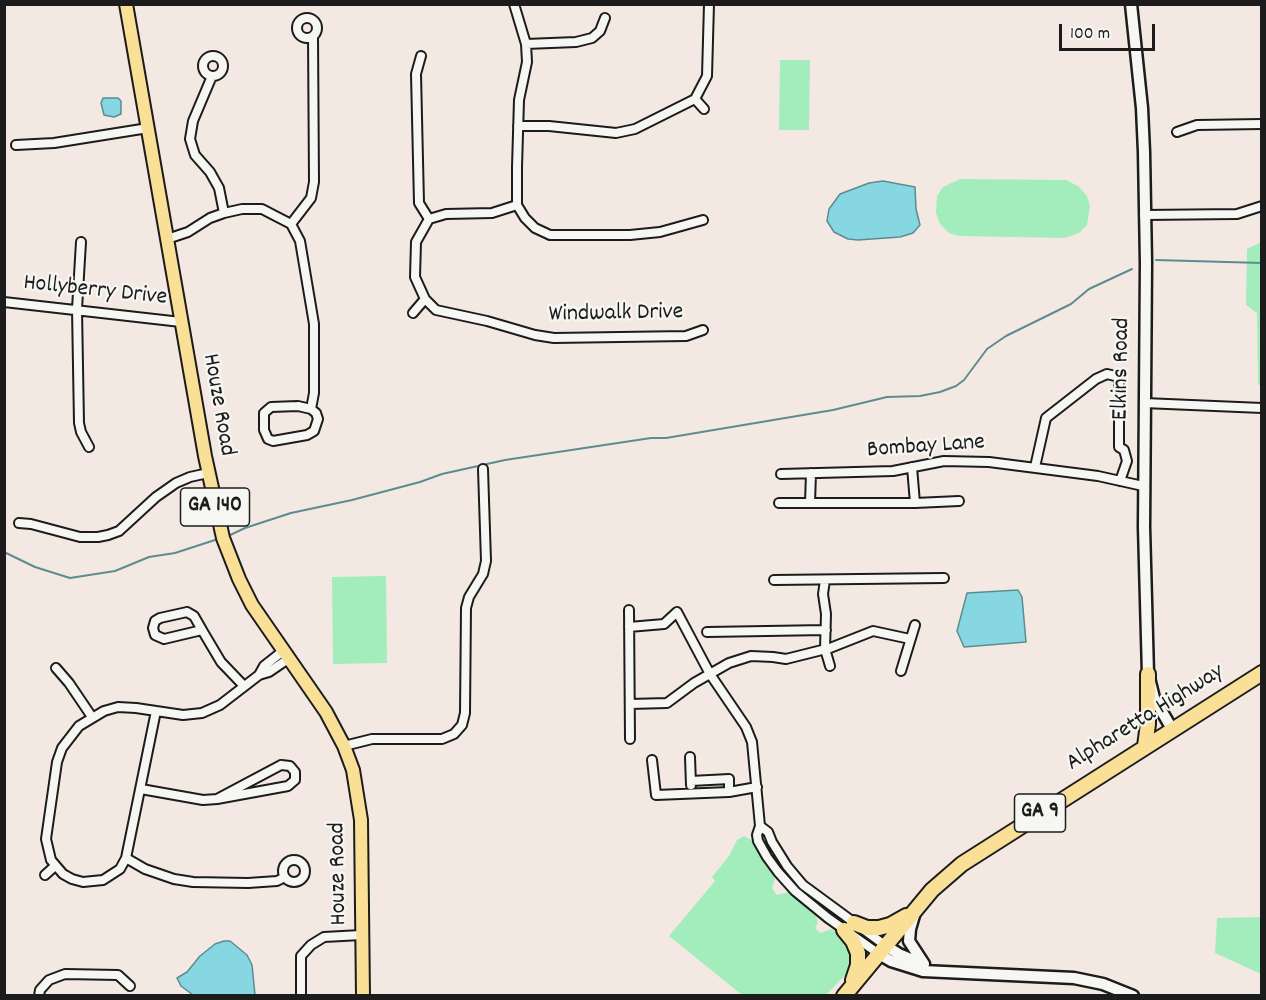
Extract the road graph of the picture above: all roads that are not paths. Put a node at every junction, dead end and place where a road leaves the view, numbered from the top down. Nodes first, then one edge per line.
1 (126, 4) edge
2 (514, 4) edge
3 (709, 4) edge
4 (1131, 4) edge
5 (605, 18) dead end
6 (313, 36) dead end
7 (526, 44) junction
8 (421, 56) dead end
9 (212, 76) dead end
10 (694, 99) junction
11 (704, 109) dead end
12 (1262, 124) edge
13 (518, 126) junction
14 (148, 128) junction
15 (1177, 132) dead end
16 (16, 145) dead end
17 (517, 205) junction
18 (1262, 206) edge
19 (224, 213) junction
20 (1144, 215) junction
21 (429, 219) junction
22 (703, 220) dead end
23 (291, 224) junction
24 (167, 239) junction
25 (81, 242) dead end
26 (425, 299) junction
27 (4, 302) edge
28 (77, 309) junction
29 (413, 313) dead end
30 (181, 322) junction
31 (702, 330) dead end
32 (1144, 403) junction
33 (1262, 408) edge
34 (311, 409) junction
35 (89, 447) dead end
36 (912, 467) junction
37 (1035, 467) junction
38 (483, 469) dead end
39 (208, 473) junction
40 (811, 473) junction
41 (781, 474) dead end
42 (1120, 481) junction
43 (1143, 486) junction
44 (959, 501) dead end
45 (915, 502) junction
46 (779, 503) dead end
47 (810, 503) junction
48 (19, 523) dead end
49 (944, 578) dead end
50 (774, 580) dead end
51 (825, 580) junction
52 (629, 610) dead end
53 (915, 625) dead end
54 (629, 627) junction
55 (202, 630) junction
56 (826, 630) junction
57 (707, 632) dead end
58 (910, 639) junction
59 (825, 649) junction
60 (286, 655) junction
61 (830, 666) dead end
62 (56, 668) dead end
63 (901, 671) dead end
64 (1262, 673) edge
65 (710, 674) junction
66 (1148, 674) junction
67 (244, 686) junction
68 (630, 704) junction
69 (156, 711) junction
70 (92, 717) junction
71 (1173, 729) junction
72 (630, 739) dead end
73 (344, 746) junction
74 (1145, 746) junction
75 (690, 757) dead end
76 (651, 760) dead end
77 (691, 781) junction
78 (757, 788) junction
79 (141, 789) junction
80 (729, 792) junction
81 (691, 794) junction
82 (217, 799) junction
83 (760, 826) junction
84 (126, 858) junction
85 (55, 866) junction
86 (45, 875) dead end
87 (285, 877) dead end
88 (915, 910) junction
89 (849, 927) junction
90 (361, 935) junction
91 (883, 950) junction
92 (928, 967) junction
93 (130, 986) dead end
94 (39, 996) edge
95 (301, 996) edge
96 (363, 996) edge
97 (844, 996) edge
98 (1133, 996) edge

1 - 14 main road, Houze Road / GA 140
2 - 7 street
3 - 10 street
4 - 20 street, Elkins Road
5 - 7 street
6 - 23 street
7 - 13 street
8 - 21 street
9 - 19 street
10 - 11 street
10 - 13 street
12 - 15 street
13 - 17 street
14 - 16 street
14 - 24 main road, Houze Road / GA 140
17 - 21 street
17 - 22 street
18 - 20 street
19 - 23 street
19 - 24 street
20 - 32 street, Elkins Road
21 - 26 street
23 - 34 street
24 - 30 main road, Houze Road / GA 140
25 - 28 street
26 - 29 street
26 - 31 street, Windwalk Drive
27 - 28 street, Hollyberry Drive
28 - 30 street, Hollyberry Drive
28 - 35 street
30 - 39 main road, Houze Road / GA 140
32 - 33 street
32 - 43 street, Elkins Road
34 - 34 street
36 - 37 street, Bombay Lane
36 - 40 street, Bombay Lane
36 - 45 street
37 - 42 street, Bombay Lane
37 - 42 street
38 - 73 street
39 - 48 street
39 - 60 main road, Houze Road / GA 140
40 - 41 street, Bombay Lane
40 - 47 street
42 - 43 street, Bombay Lane
43 - 66 street, Elkins Road
44 - 45 street
45 - 47 street
46 - 47 street
49 - 51 street
50 - 51 street
51 - 56 street
52 - 54 street
53 - 58 street
54 - 65 street
54 - 68 street
55 - 55 street
55 - 67 street
56 - 57 street
56 - 59 street
58 - 59 street
58 - 63 street
59 - 61 street
59 - 65 street
60 - 67 street
60 - 73 main road, Houze Road / GA 140
62 - 70 street
64 - 71 highway, Alpharetta Highway / GA 9
65 - 68 street
65 - 78 street
66 - 71 street, Elkins Road
66 - 74 highway
67 - 69 street
68 - 72 street
69 - 70 street
69 - 79 street
70 - 85 street
71 - 74 highway, Alpharetta Highway / GA 9
73 - 90 main road, Houze Road / GA 140
74 - 88 highway, Alpharetta Highway / GA 9
75 - 77 street
76 - 81 street
77 - 80 street
77 - 81 street
78 - 80 street
78 - 83 street
79 - 82 street
79 - 84 street
80 - 81 street
82 - 82 street
83 - 89 street
83 - 89 street
84 - 85 street
84 - 87 street
85 - 86 street
88 - 89 highway
88 - 91 highway, Alpharetta Highway / GA 9
88 - 92 street
89 - 91 street
89 - 91 street
89 - 97 highway
90 - 95 street
90 - 96 main road, Houze Road / GA 140
91 - 92 street
91 - 97 highway, Alpharetta Highway / GA 9
92 - 98 street
93 - 94 street

